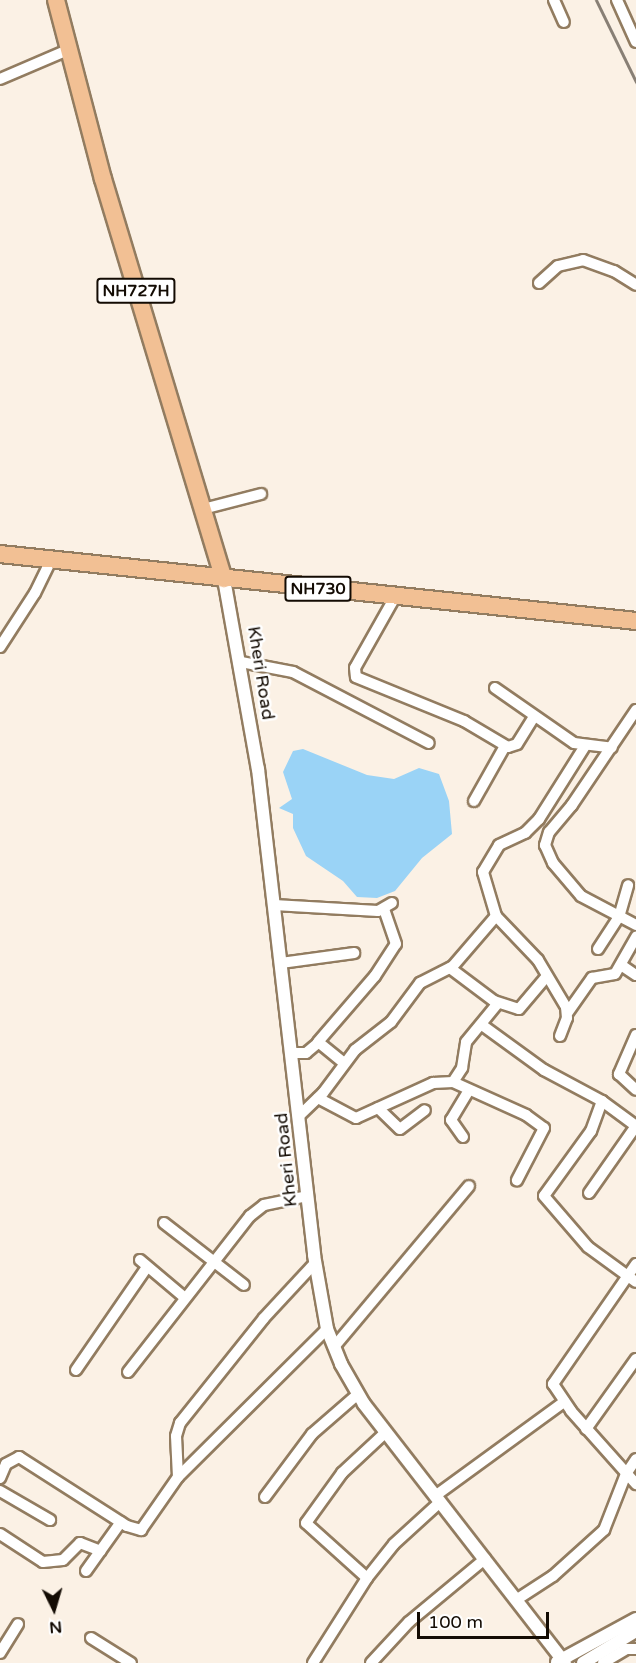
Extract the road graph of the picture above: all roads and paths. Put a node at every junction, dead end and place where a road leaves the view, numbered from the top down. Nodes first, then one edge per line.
1 (56, 0) edge
2 (554, 0) edge
3 (617, 0) edge
4 (564, 22) dead end
5 (636, 42) edge
6 (68, 50) junction
7 (0, 80) edge
8 (539, 283) dead end
9 (636, 285) edge
10 (261, 494) dead end
11 (203, 509) junction
12 (0, 554) edge
13 (51, 560) junction
14 (224, 579) junction
15 (395, 597) junction
16 (636, 621) edge
17 (0, 647) edge
18 (242, 662) junction
19 (495, 688) dead end
20 (636, 710) edge
21 (533, 718) junction
22 (633, 725) edge
23 (429, 743) dead end
24 (505, 746) junction
25 (585, 746) junction
26 (612, 748) junction
27 (474, 801) dead end
28 (628, 885) dead end
29 (274, 905) junction
30 (495, 916) junction
31 (619, 917) junction
32 (636, 925) edge
33 (636, 937) edge
34 (598, 949) dead end
35 (354, 953) dead end
36 (281, 963) junction
37 (621, 965) junction
38 (450, 968) junction
39 (636, 975) edge
40 (546, 977) junction
41 (498, 1003) junction
42 (568, 1012) junction
43 (482, 1025) junction
44 (636, 1035) edge
45 (560, 1036) dead end
46 (318, 1043) junction
47 (292, 1053) junction
48 (344, 1063) junction
49 (453, 1082) junction
50 (469, 1090) junction
51 (636, 1090) edge
52 (318, 1098) junction
53 (602, 1101) junction
54 (378, 1108) junction
55 (425, 1110) dead end
56 (299, 1116) junction
57 (636, 1126) edge
58 (463, 1137) dead end
59 (517, 1180) dead end
60 (469, 1186) dead end
61 (589, 1193) dead end
62 (308, 1196) junction
63 (164, 1223) dead end
64 (213, 1262) junction
65 (315, 1263) junction
66 (636, 1264) edge
67 (632, 1279) edge
68 (244, 1285) dead end
69 (184, 1297) junction
70 (327, 1329) junction
71 (334, 1347) junction
72 (636, 1359) edge
73 (76, 1370) dead end
74 (128, 1372) dead end
75 (358, 1394) junction
76 (564, 1402) junction
77 (586, 1430) junction
78 (386, 1432) junction
79 (636, 1459) edge
80 (626, 1474) junction
81 (178, 1477) junction
82 (0, 1479) edge
83 (636, 1484) edge
84 (0, 1491) edge
85 (265, 1497) dead end
86 (437, 1499) junction
87 (50, 1520) dead end
88 (121, 1522) junction
89 (0, 1534) edge
90 (101, 1551) junction
91 (485, 1559) junction
92 (86, 1571) dead end
93 (367, 1578) junction
94 (516, 1600) junction
95 (636, 1619) edge
96 (18, 1624) dead end
97 (636, 1630) edge
98 (91, 1638) dead end
99 (636, 1649) edge
100 (0, 1653) edge
101 (562, 1662) edge
102 (131, 1663) edge
103 (313, 1663) edge
104 (371, 1663) edge
105 (583, 1663) edge
106 (603, 1663) edge

1 - 6 highway, NH727H
2 - 4 street
3 - 5 street
6 - 7 street
6 - 11 highway, NH727H
8 - 9 street
10 - 11 street
11 - 14 highway, NH727H
12 - 13 highway, NH730
13 - 14 highway, NH730
13 - 17 street
14 - 15 highway, NH730
14 - 18 street, Kheri Road
15 - 16 highway, NH730
15 - 24 street
18 - 23 street
18 - 29 street, Kheri Road
19 - 21 street
20 - 22 street
21 - 24 street
21 - 25 street
22 - 26 street
24 - 27 street
25 - 26 street
25 - 30 street
26 - 31 street
28 - 31 street
29 - 36 street, Kheri Road
29 - 46 street
30 - 38 street
30 - 40 street
31 - 32 street
31 - 34 street
33 - 37 street
35 - 36 street
36 - 47 street, Kheri Road
37 - 39 street
37 - 42 street
38 - 41 street
38 - 48 street
40 - 41 street
40 - 42 street
41 - 43 street
42 - 45 street
43 - 49 street
43 - 53 street
44 - 51 street
46 - 47 street
46 - 48 street
47 - 56 street, Kheri Road
48 - 52 street
49 - 50 street
49 - 54 street
50 - 58 street
50 - 59 street
52 - 54 street
52 - 56 street
53 - 57 street
53 - 67 street
54 - 55 street
56 - 62 street, Kheri Road
57 - 61 street
60 - 71 street
62 - 64 street
62 - 65 street, Kheri Road
63 - 64 street
64 - 68 street
64 - 69 street
65 - 70 street, Kheri Road
65 - 81 street
66 - 67 street
67 - 76 street
69 - 73 street
69 - 74 street
70 - 71 street, Kheri Road
70 - 81 street
71 - 75 street, Kheri Road
72 - 77 street
75 - 78 street, Kheri Road
75 - 85 street
76 - 77 street
76 - 86 street
77 - 80 street
78 - 86 street, Kheri Road
78 - 93 street
79 - 80 street
80 - 83 street
80 - 94 street
81 - 88 street
82 - 88 street
84 - 87 street
86 - 91 street, Kheri Road
86 - 93 street
88 - 90 street
89 - 90 street
90 - 92 street
91 - 94 street, Kheri Road
91 - 104 street
93 - 103 street
94 - 101 street, Kheri Road
95 - 101 street
96 - 100 street
97 - 105 street
98 - 102 street
99 - 106 street

